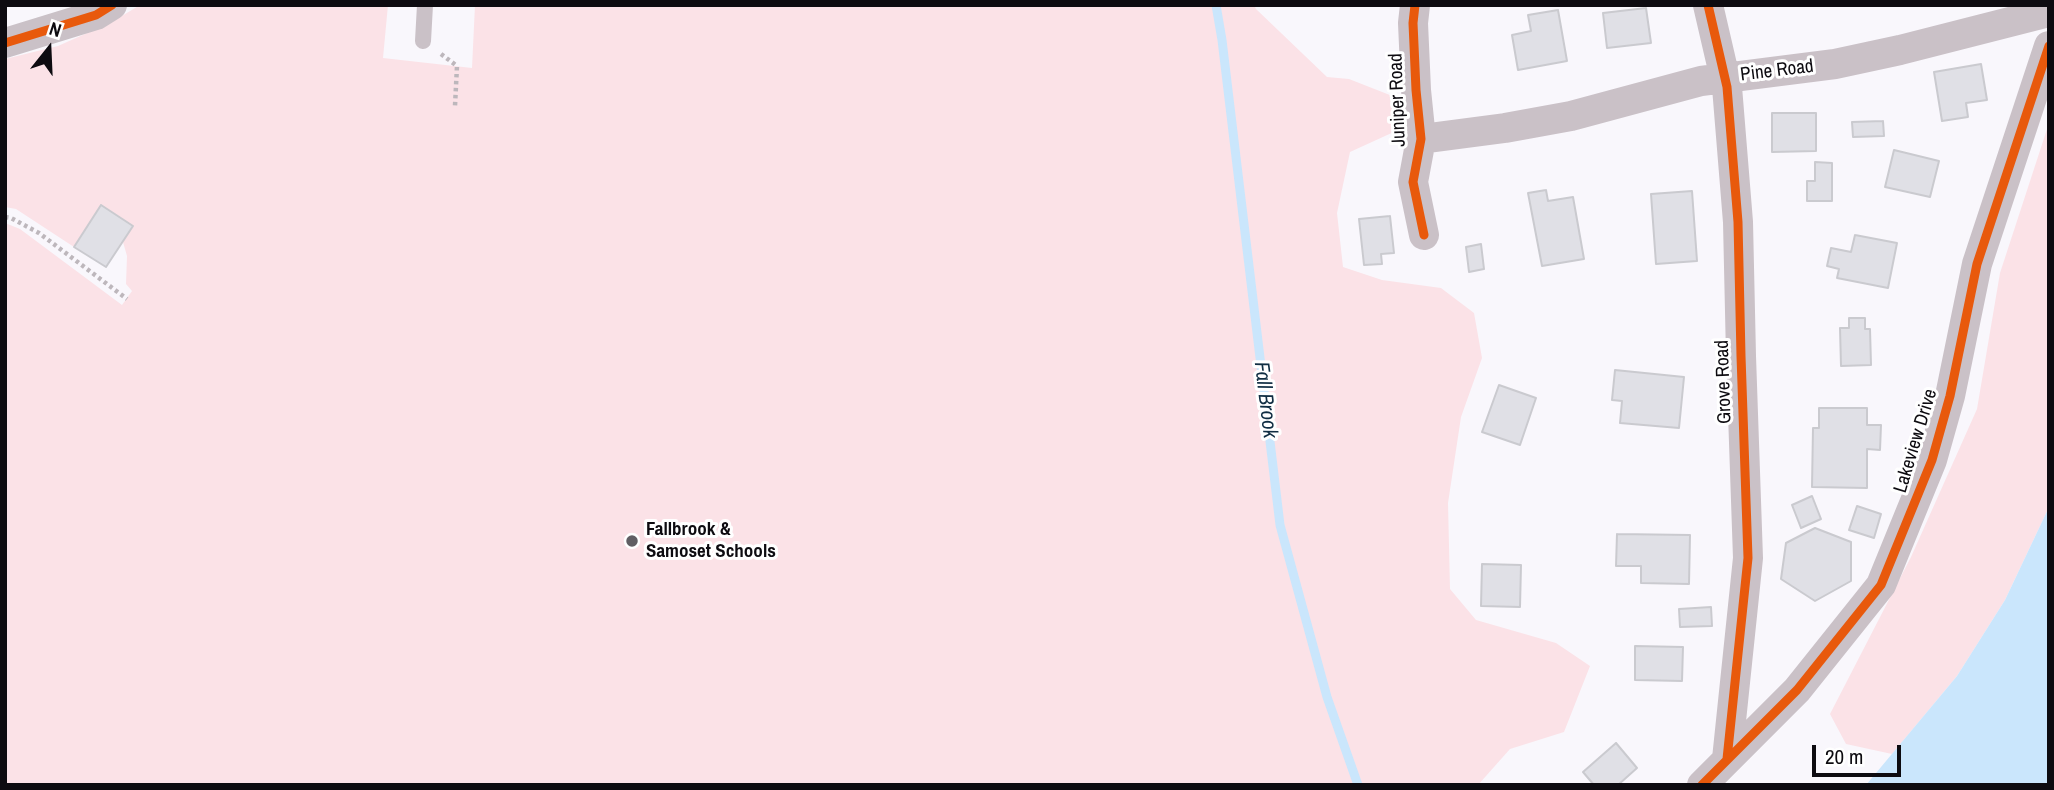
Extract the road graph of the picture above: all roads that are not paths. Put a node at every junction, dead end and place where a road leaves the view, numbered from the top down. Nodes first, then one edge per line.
1 (112, 5) edge
2 (425, 5) edge
3 (1415, 5) edge
4 (1708, 5) edge
5 (2049, 12) edge
6 (423, 41) road end
7 (5, 43) edge
8 (2049, 46) edge
9 (1724, 78) junction
10 (1421, 139) junction
11 (1424, 235) dead end
12 (1727, 759) junction
13 (1702, 785) edge

1 - 7 street
2 - 6 lane
3 - 10 street, Juniper Road
4 - 9 street, Grove Road
5 - 9 street, Pine Road
8 - 12 street, Lakeview Drive
9 - 10 street, Pine Road
9 - 12 street, Grove Road
10 - 11 street, Juniper Road
12 - 13 street, Lakeview Drive

